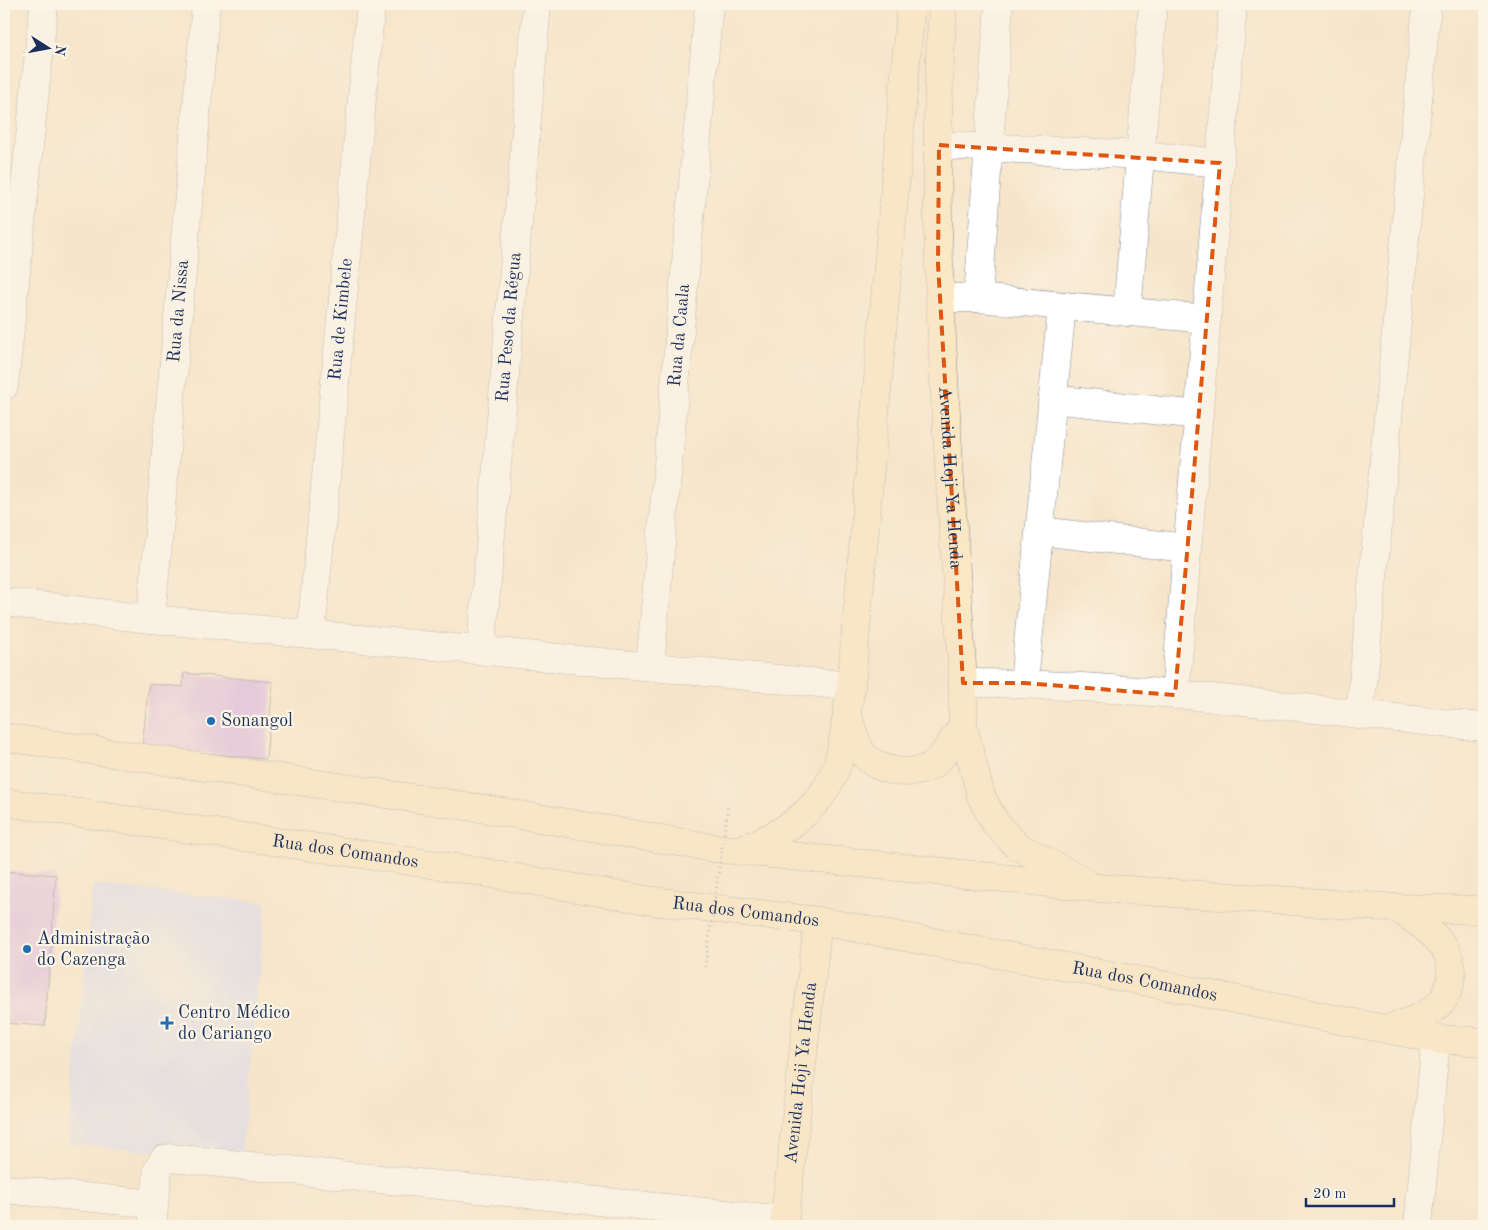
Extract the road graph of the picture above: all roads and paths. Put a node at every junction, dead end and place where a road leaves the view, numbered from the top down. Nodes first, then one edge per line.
1 (44, 4) edge
2 (206, 4) edge
3 (370, 4) edge
4 (537, 4) edge
5 (708, 4) edge
6 (911, 4) edge
7 (943, 4) edge
8 (999, 4) edge
9 (1153, 4) edge
10 (1233, 4) edge
11 (1427, 4) edge
12 (939, 145) junction
13 (988, 147) junction
14 (1142, 155) junction
15 (1220, 163) junction
16 (940, 298) junction
17 (978, 298) junction
18 (1062, 306) junction
19 (1127, 312) junction
20 (1207, 319) junction
21 (4, 386) edge
22 (1053, 399) junction
23 (1199, 415) junction
24 (1039, 531) junction
25 (1187, 548) junction
26 (4, 602) edge
27 (151, 619) junction
28 (311, 634) junction
29 (481, 650) junction
30 (650, 666) junction
31 (963, 683) junction
32 (1024, 683) junction
33 (1175, 695) junction
34 (848, 699) junction
35 (1360, 715) junction
36 (963, 726) junction
37 (1484, 727) edge
38 (4, 737) edge
39 (4, 802) edge
40 (728, 806) dead end
41 (737, 850) junction
42 (1098, 888) junction
43 (1397, 908) junction
44 (1484, 910) edge
45 (818, 921) junction
46 (705, 967) dead end
47 (1388, 1029) junction
48 (1436, 1039) junction
49 (1484, 1042) edge
50 (4, 1189) edge
51 (153, 1215) edge
52 (784, 1223) edge
53 (1418, 1226) edge

1 - 21 street
2 - 27 street, Rua da Nissa
3 - 28 street, Rua de Kimbele
4 - 29 street, Rua Peso da Régua
5 - 30 street, Rua da Caala
6 - 34 main road
7 - 12 main road, Avenida Hoji Ya Henda
8 - 13 street
9 - 14 street
10 - 15 street
11 - 35 street
12 - 13 street
12 - 16 main road, Avenida Hoji Ya Henda
13 - 14 street
13 - 17 street
14 - 15 street
14 - 19 street
15 - 20 street
16 - 17 street
16 - 31 main road, Avenida Hoji Ya Henda
17 - 18 street
18 - 19 street
18 - 22 street
19 - 20 street
20 - 23 street
22 - 23 street
22 - 24 street
23 - 25 street
24 - 25 street
24 - 32 street
25 - 33 street
26 - 27 street
27 - 28 street
28 - 29 street
29 - 30 street
30 - 34 street
31 - 32 street
31 - 36 main road, Avenida Hoji Ya Henda
32 - 33 street
33 - 35 street
34 - 36 main road
34 - 41 main road
35 - 37 street
36 - 42 main road, Avenida Hoji Ya Henda
38 - 41 main road
39 - 45 main road, Rua dos Comandos
40 - 46 path, bridge
41 - 42 main road
42 - 43 main road
43 - 44 main road
43 - 47 main road
45 - 47 main road, Rua dos Comandos
45 - 52 main road, Avenida Hoji Ya Henda
47 - 48 main road, Rua dos Comandos
48 - 49 main road, Rua dos Comandos
48 - 53 street
50 - 51 street
51 - 52 street

